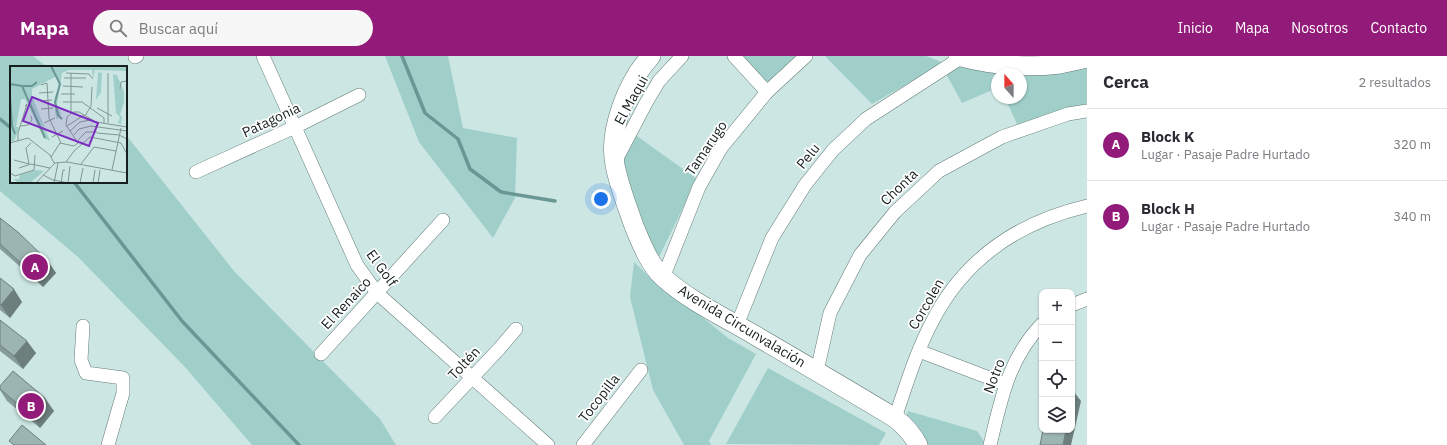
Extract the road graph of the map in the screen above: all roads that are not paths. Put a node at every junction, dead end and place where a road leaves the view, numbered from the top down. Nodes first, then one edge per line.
1 (263, 56) edge
2 (682, 56) edge
3 (734, 56) edge
4 (806, 56) edge
5 (960, 56) edge
6 (646, 58) edge
7 (1087, 58) edge
8 (767, 92) junction
9 (359, 95) dead end
10 (1087, 111) edge
11 (295, 127) junction
12 (614, 164) junction
13 (196, 172) dead end
14 (1087, 206) edge
15 (443, 220) dead end
16 (663, 278) junction
17 (378, 293) junction
18 (1087, 299) edge
19 (1075, 304) edge
20 (738, 325) junction
21 (1041, 325) edge
22 (83, 326) dead end
23 (516, 329) dead end
24 (919, 351) junction
25 (320, 354) dead end
26 (641, 370) dead end
27 (817, 371) junction
28 (472, 377) junction
29 (1005, 384) junction
30 (435, 417) dead end
31 (895, 418) junction
32 (108, 445) edge
33 (548, 445) edge
34 (583, 445) edge
35 (918, 445) edge
36 (990, 445) edge

1 - 11 street, El Golf
2 - 12 street, El Maqui
3 - 8 street
4 - 8 street, Tamarugo
5 - 7 street
5 - 20 street, Pelu
6 - 12 street, Avenida Circunvalación
8 - 16 street, Tamarugo
9 - 11 street, Patagonia
10 - 27 street, Chonta
11 - 13 street, Patagonia
11 - 17 street, El Golf
12 - 16 street, Avenida Circunvalación
14 - 24 street, Corcolen
15 - 17 street, El Renaico
16 - 20 street, Avenida Circunvalación
17 - 25 street, El Renaico
17 - 28 street, El Golf
18 - 19 street
20 - 27 street, Avenida Circunvalación
21 - 29 street, Notro
22 - 32 street
23 - 28 street, Toltén
24 - 29 street
24 - 31 street, Corcolen
26 - 34 street, Tocopilla
27 - 31 street, Avenida Circunvalación
28 - 30 street, Toltén
28 - 33 street, El Golf
29 - 36 street, Notro
31 - 35 street, Avenida Circunvalación

